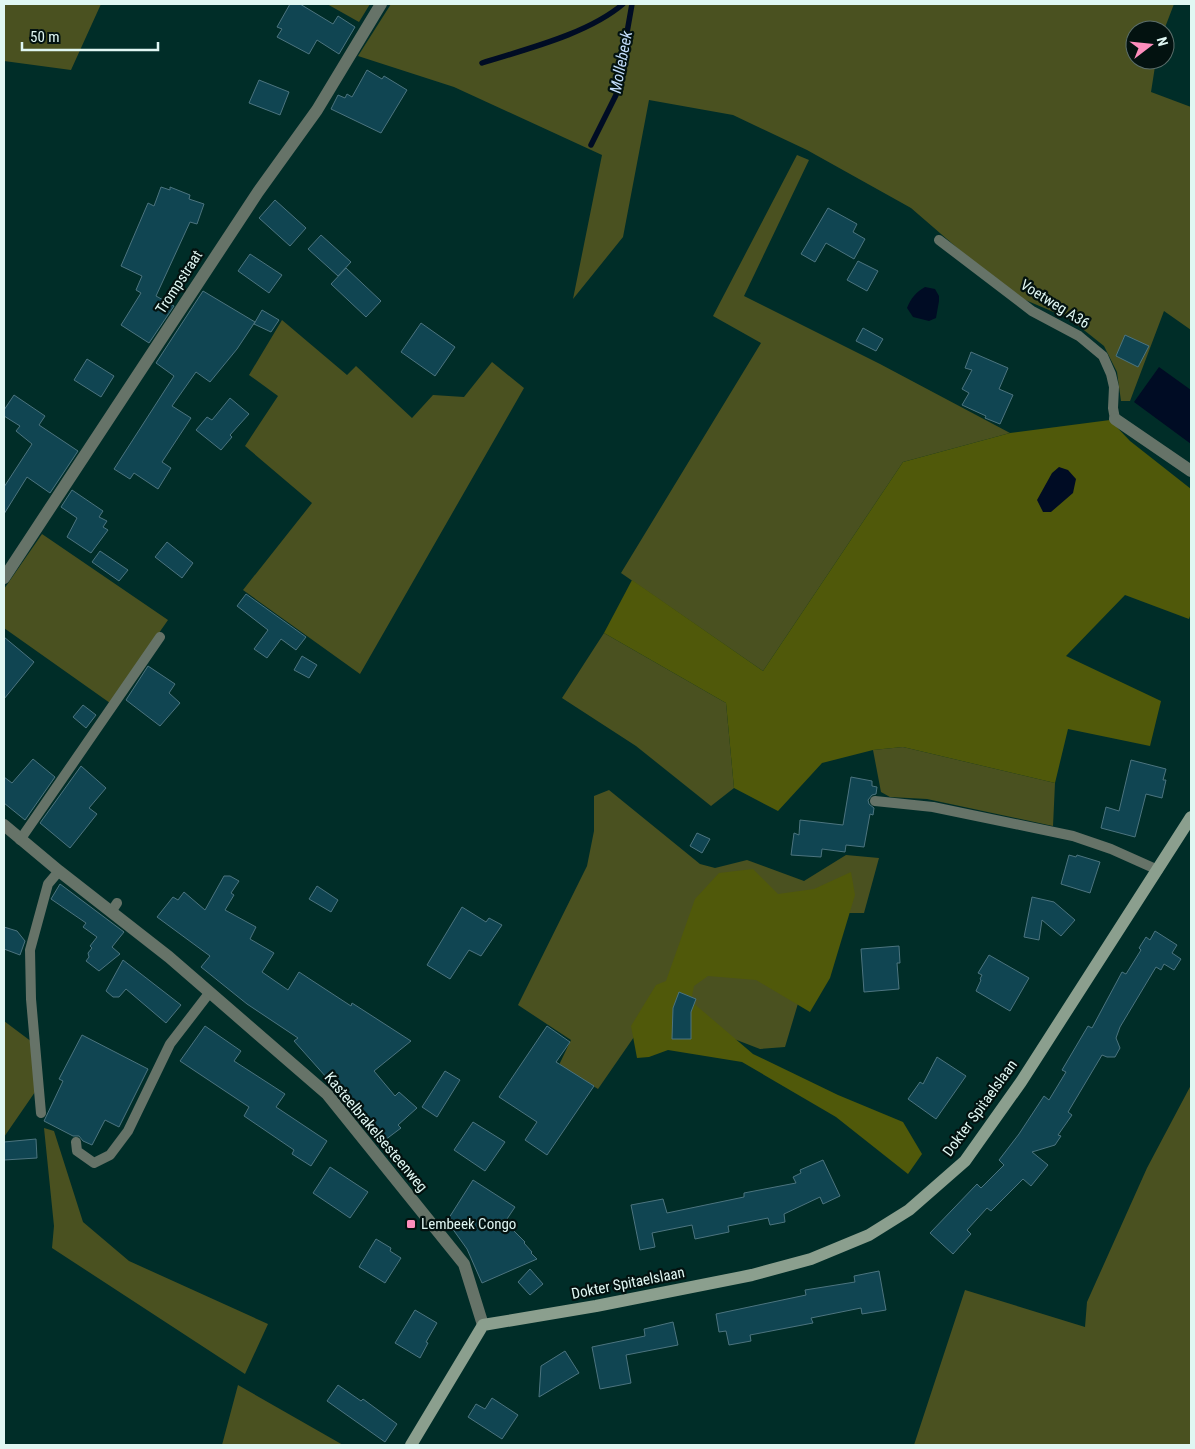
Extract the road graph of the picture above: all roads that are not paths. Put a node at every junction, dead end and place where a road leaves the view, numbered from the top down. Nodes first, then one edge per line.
1 (380, 4) edge
2 (938, 240) dead end
3 (1115, 419) joint
4 (1191, 471) edge
5 (4, 578) edge
6 (160, 637) dead end
7 (875, 801) dead end
8 (1191, 818) edge
9 (4, 825) edge
10 (20, 840) junction
11 (1158, 870) junction
12 (59, 871) junction
13 (210, 992) junction
14 (41, 1113) dead end
15 (76, 1142) dead end
16 (483, 1325) junction
17 (411, 1445) edge

1 - 5 street, Trompstraat
2 - 3 lane, Voetweg A36
3 - 4 street
6 - 10 lane
7 - 11 lane
8 - 11 street, Dokter Spitaelslaan
9 - 10 street, Kasteelbrakelsesteenweg
10 - 12 street, Kasteelbrakelsesteenweg
11 - 16 street, Dokter Spitaelslaan
12 - 13 street, Kasteelbrakelsesteenweg
12 - 14 lane
13 - 15 lane
13 - 16 street, Kasteelbrakelsesteenweg
16 - 17 street

